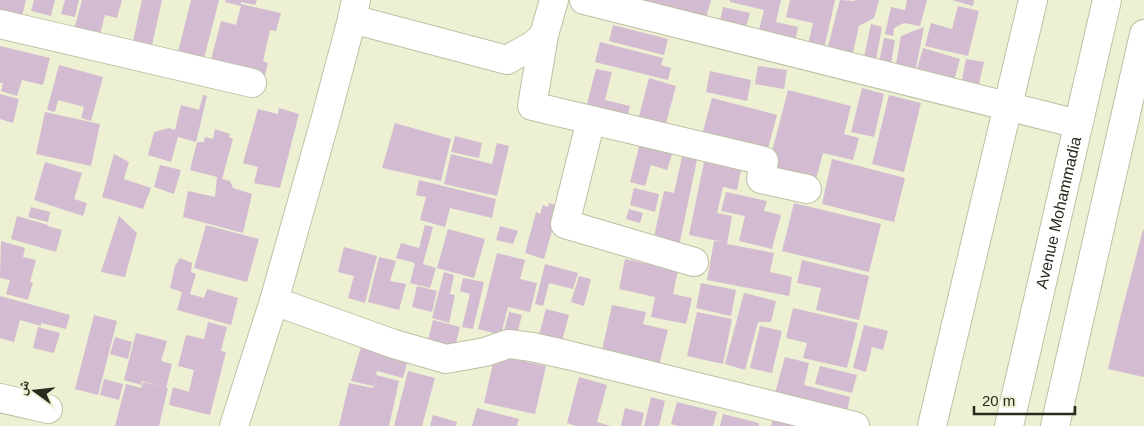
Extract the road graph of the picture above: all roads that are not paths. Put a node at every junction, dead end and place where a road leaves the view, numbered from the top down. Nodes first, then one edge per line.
1 (554, 0) edge
2 (584, 0) edge
3 (1033, 0) edge
4 (1107, 0) edge
5 (354, 10) edge
6 (0, 24) edge
7 (1144, 34) edge
8 (544, 35) junction
9 (252, 83) dead end
10 (1008, 106) junction
11 (591, 120) junction
12 (1078, 124) junction
13 (807, 189) dead end
14 (694, 262) dead end
15 (274, 301) junction
16 (0, 398) edge
17 (48, 409) dead end
18 (234, 426) edge
19 (855, 426) edge
20 (932, 426) edge
21 (1009, 426) edge
22 (1055, 426) edge

1 - 8 street
2 - 10 street
3 - 10 street
4 - 12 street, Avenue Mohammadia
5 - 8 street
5 - 15 street
6 - 9 street
7 - 22 street
8 - 11 street
10 - 12 street
10 - 20 street
11 - 13 street
11 - 14 street
12 - 21 street, Avenue Mohammadia
15 - 18 street
15 - 19 street
16 - 17 street

